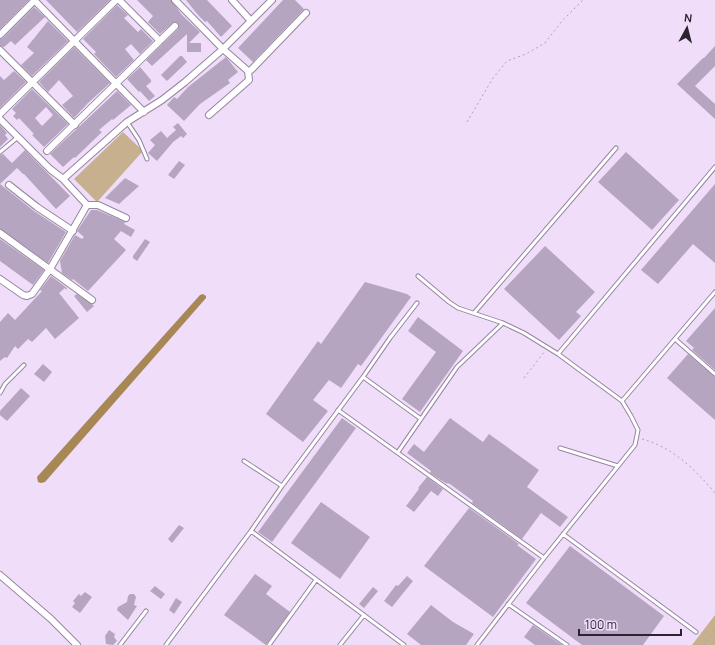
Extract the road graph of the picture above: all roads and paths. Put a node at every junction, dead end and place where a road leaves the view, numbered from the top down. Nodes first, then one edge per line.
1 (35, 0) edge
2 (117, 0) edge
3 (175, 0) edge
4 (232, 0) edge
5 (272, 0) edge
6 (583, 0) edge
7 (306, 13) dead end
8 (251, 21) junction
9 (175, 26) dead end
10 (0, 35) edge
11 (74, 41) junction
12 (160, 41) junction
13 (223, 48) junction
14 (0, 50) edge
15 (248, 71) junction
16 (32, 82) junction
17 (116, 84) junction
18 (144, 112) junction
19 (0, 114) edge
20 (209, 115) dead end
21 (0, 119) edge
22 (127, 122) junction
23 (467, 122) dead end
24 (75, 125) junction
25 (18, 137) junction
26 (616, 148) dead end
27 (47, 151) dead end
28 (0, 152) edge
29 (147, 159) dead end
30 (715, 167) edge
31 (63, 179) junction
32 (9, 185) dead end
33 (87, 205) junction
34 (126, 218) dead end
35 (73, 231) junction
36 (0, 234) edge
37 (50, 269) junction
38 (418, 276) dead end
39 (0, 280) edge
40 (715, 292) edge
41 (92, 300) dead end
42 (417, 303) dead end
43 (474, 313) junction
44 (503, 323) junction
45 (675, 338) junction
46 (548, 348) junction
47 (558, 354) junction
48 (24, 365) dead end
49 (715, 374) edge
50 (363, 377) junction
51 (524, 378) dead end
52 (0, 393) edge
53 (622, 401) junction
54 (338, 410) junction
55 (421, 419) junction
56 (638, 438) junction
57 (560, 448) dead end
58 (398, 452) junction
59 (244, 461) dead end
60 (618, 466) junction
61 (282, 486) junction
62 (715, 492) edge
63 (251, 531) junction
64 (563, 534) junction
65 (544, 558) junction
66 (0, 575) edge
67 (316, 580) junction
68 (508, 604) junction
69 (146, 611) dead end
70 (364, 615) junction
71 (715, 629) edge
72 (696, 632) dead end
73 (77, 645) edge
74 (120, 645) edge
75 (166, 645) edge
76 (269, 645) edge
77 (340, 645) edge
78 (404, 645) edge
79 (477, 645) edge
80 (567, 645) edge
81 (704, 645) edge

1 - 10 street
1 - 11 street
2 - 11 street
2 - 12 street
3 - 13 street
4 - 8 street
5 - 8 street
6 - 23 path
7 - 15 street
8 - 13 street
9 - 12 street
11 - 16 street
11 - 17 street
12 - 17 street
13 - 15 street
13 - 18 street
14 - 16 street
15 - 20 street
16 - 19 street
16 - 24 street
17 - 18 street
17 - 24 street
18 - 22 street
21 - 25 street
22 - 29 lane
22 - 31 street
24 - 27 street
25 - 28 lane
25 - 31 street
26 - 43 lane
30 - 47 lane
31 - 33 street
32 - 35 street
33 - 34 street
33 - 35 street
35 - 37 street
36 - 37 street
37 - 39 street
37 - 41 street
38 - 43 lane
40 - 45 lane
42 - 50 lane
43 - 44 lane
44 - 46 lane
44 - 55 lane
45 - 49 lane
45 - 53 lane
46 - 47 lane
46 - 51 path
47 - 53 lane
48 - 52 lane
50 - 54 lane
50 - 55 lane
53 - 56 lane
54 - 58 lane
54 - 61 lane
55 - 58 lane
56 - 60 lane
56 - 62 path
57 - 60 lane
58 - 65 lane
59 - 61 lane
60 - 64 lane
61 - 63 lane
63 - 67 lane
63 - 75 lane
64 - 65 lane
64 - 72 lane
65 - 68 lane
66 - 73 street
67 - 70 lane
67 - 76 lane
68 - 79 lane
68 - 80 lane
69 - 74 lane
70 - 77 lane
70 - 78 lane
71 - 81 path

